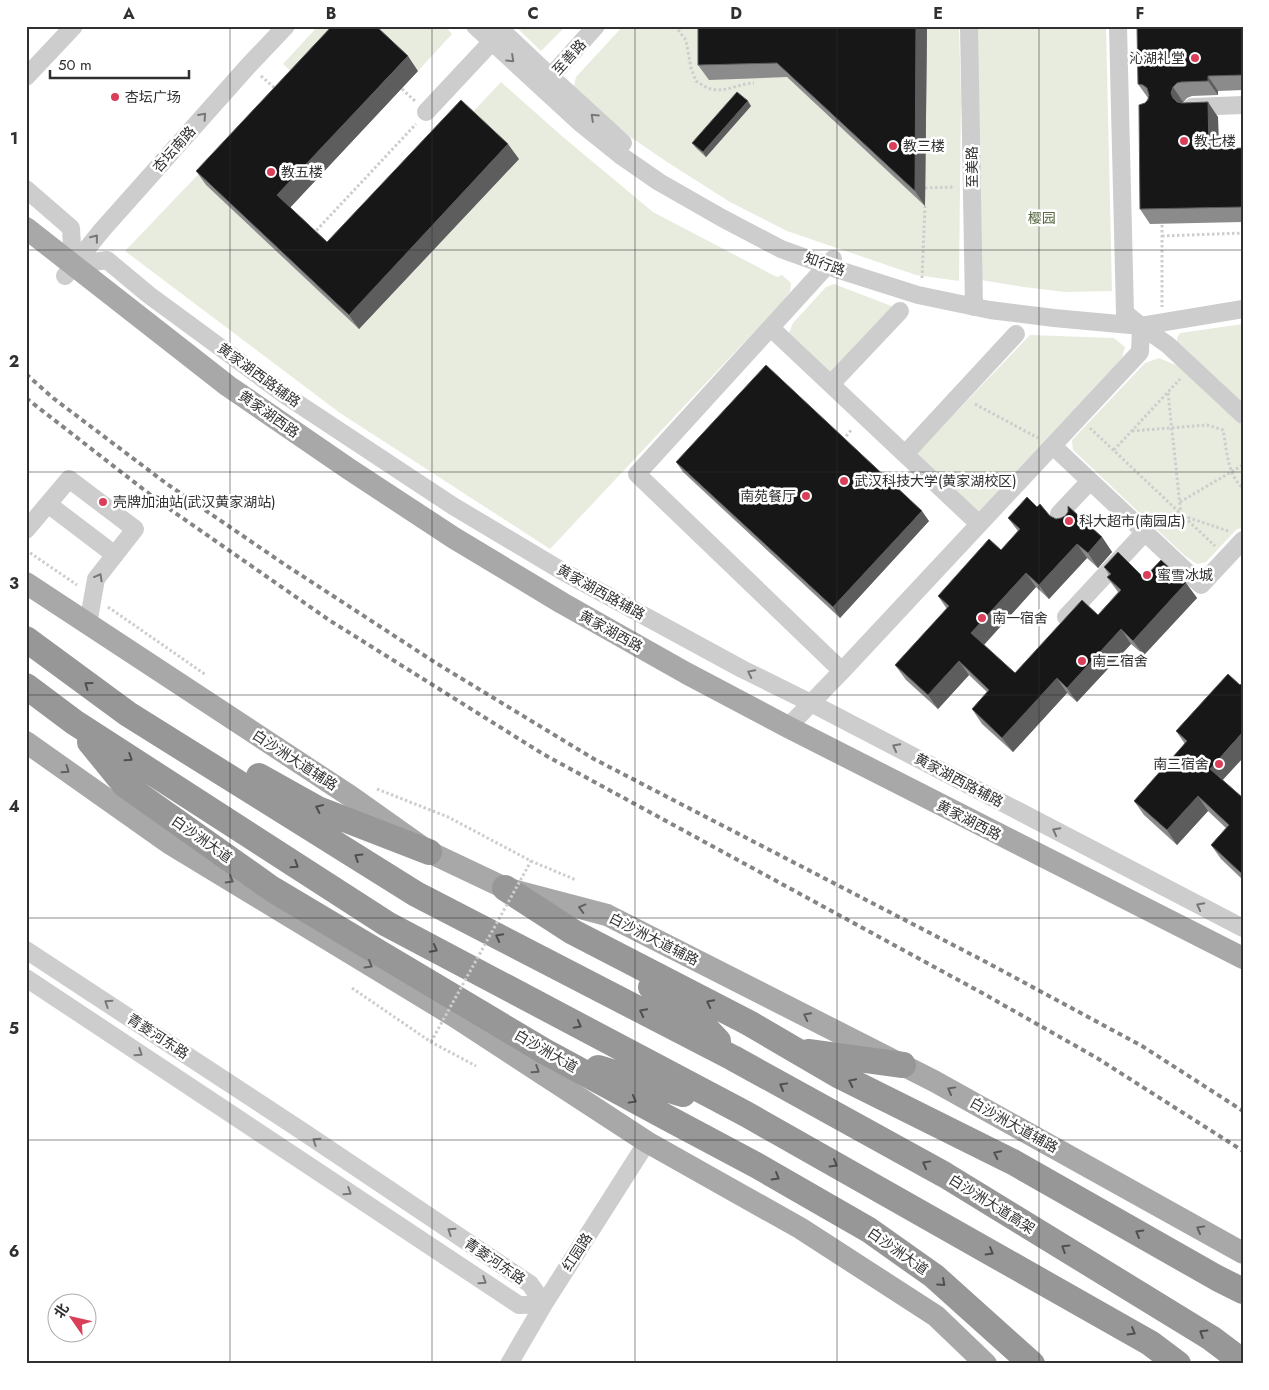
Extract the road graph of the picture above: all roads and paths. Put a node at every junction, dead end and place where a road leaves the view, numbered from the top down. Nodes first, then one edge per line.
1 (74, 26) edge
2 (286, 26) edge
3 (475, 26) edge
4 (596, 26) edge
5 (675, 26) edge
6 (969, 26) edge
7 (1118, 26) edge
8 (497, 33) edge
9 (249, 65) junction
10 (26, 77) edge
11 (546, 82) junction
12 (754, 83) edge
13 (281, 94) edge
14 (1243, 105) edge
15 (1192, 107) edge
16 (1139, 109) edge
17 (1120, 110) junction
18 (426, 112) joint
19 (972, 186) junction
20 (925, 188) dead end
21 (26, 189) edge
22 (925, 206) dead end
23 (1162, 217) edge
24 (26, 228) edge
25 (1243, 233) edge
26 (313, 234) edge
27 (1162, 236) junction
28 (26, 246) edge
29 (830, 262) junction
30 (69, 270) junction
31 (922, 284) junction
32 (974, 302) junction
33 (1243, 302) edge
34 (1243, 309) edge
35 (900, 311) dead end
36 (1162, 312) junction
37 (1125, 314) junction
38 (1141, 326) junction
39 (771, 328) junction
40 (1016, 334) dead end
41 (1192, 367) junction
42 (831, 384) junction
43 (1168, 392) junction
44 (959, 396) junction
45 (1243, 415) edge
46 (1079, 417) junction
47 (1172, 428) junction
48 (1132, 431) junction
49 (1053, 446) junction
50 (1114, 450) junction
51 (905, 454) junction
52 (1243, 465) edge
53 (1231, 471) junction
54 (1090, 481) junction
55 (1243, 488) edge
56 (1180, 502) junction
57 (48, 504) junction
58 (1181, 514) junction
59 (1068, 523) edge
60 (979, 524) junction
61 (26, 530) edge
62 (1145, 532) junction
63 (1238, 537) edge
64 (26, 550) edge
65 (116, 555) junction
66 (1227, 557) junction
67 (26, 583) edge
68 (93, 596) junction
69 (88, 624) junction
70 (1055, 630) edge
71 (26, 639) edge
72 (842, 671) junction
73 (206, 675) dead end
74 (26, 686) edge
75 (811, 703) junction
76 (74, 722) junction
77 (788, 727) junction
78 (26, 742) edge
79 (179, 746) junction
80 (126, 785) junction
81 (377, 788) dead end
82 (429, 852) junction
83 (531, 861) junction
84 (209, 867) junction
85 (576, 880) dead end
86 (505, 888) junction
87 (1243, 928) edge
88 (573, 932) junction
89 (26, 950) edge
90 (1243, 958) edge
91 (1243, 974) edge
92 (26, 978) edge
93 (352, 988) dead end
94 (454, 1016) junction
95 (431, 1042) junction
96 (544, 1051) junction
97 (796, 1051) junction
98 (733, 1058) junction
99 (903, 1065) junction
100 (476, 1066) dead end
101 (746, 1114) junction
102 (647, 1142) junction
103 (1243, 1253) edge
104 (1217, 1278) junction
105 (1243, 1291) edge
106 (1243, 1298) edge
107 (544, 1304) junction
108 (1243, 1362) edge
109 (510, 1364) edge
110 (986, 1364) edge
111 (1032, 1364) edge
112 (1178, 1364) edge

1 - 10 street
2 - 9 street, 杏坛南路
3 - 8 street, 知行路
4 - 11 street, 至善路
5 - 12 path
6 - 19 street, 至美路
7 - 17 street
8 - 11 street, 知行路
8 - 18 street
9 - 13 path
30 -> 9 street, 杏坛南路
11 - 29 street, 知行路
14 - 15 street
16 - 17 street
17 - 37 street
18 - 26 path
19 - 20 path
19 - 32 street, 至美路
21 - 30 street
22 - 31 path
23 - 27 path
24 - 30 main road, 黄家湖西路
25 - 27 path
27 - 36 path
28 - 30 main road, 黄家湖西路
29 - 31 street, 知行路
29 - 32 street, 知行路
29 - 39 street
75 -> 30 street, 黄家湖西路辅路
30 - 77 main road, 黄家湖西路
30 - 91 main road, 黄家湖西路
31 - 32 street, 知行路
32 - 37 street, 知行路
32 - 38 street, 知行路
33 - 36 street, 知行路
34 - 38 street, 知行路
35 - 42 street
36 - 37 street, 知行路
37 - 38 street
38 - 41 street
38 - 46 street
39 - 42 street
39 - 72 street
40 - 44 street
41 - 43 path
41 - 45 street
42 - 51 street
43 - 47 path
43 - 48 path
44 - 49 path
44 - 51 street
46 - 49 street
46 - 50 path
47 - 48 path
47 - 53 path
47 - 56 path
48 - 50 path
49 - 54 street
49 - 60 street
50 - 58 path
51 - 60 street
52 - 53 path
53 - 55 path
53 - 56 path
54 - 59 street
54 - 62 street
56 - 58 path
57 - 61 street
57 - 65 street
57 - 65 street
58 - 63 path
58 - 66 path
60 - 72 street
62 - 66 street
62 - 70 street
63 - 66 street
64 - 68 path
68 -> 65 street
67 - 69 main road, 白沙洲大道辅路
68 - 69 street
68 - 73 path
69 - 82 main road, 白沙洲大道辅路
79 -> 71 highway
72 - 75 street
74 - 76 highway, 白沙洲大道
75 - 77 street
87 -> 75 street, 黄家湖西路辅路
76 - 80 highway, 白沙洲大道
76 -> 101 highway, 白沙洲大道
77 - 90 main road, 黄家湖西路
78 -> 84 main road
82 -> 79 highway
98 -> 79 highway
80 - 84 main road
80 - 96 highway, 白沙洲大道
81 - 83 path
82 - 86 main road, 白沙洲大道辅路
83 - 85 path
83 - 95 path, bridge
84 -> 94 main road
86 - 88 highway
99 -> 86 main road, 白沙洲大道辅路
97 -> 88 highway
88 - 98 highway
107 -> 89 street, 青菱河东路
92 -> 107 street, 青菱河东路
93 - 95 path
94 - 96 highway
94 -> 102 main road
95 - 100 path
96 - 101 highway
96 -> 111 highway, 白沙洲大道
97 - 99 highway
104 -> 97 highway
108 -> 98 highway, 白沙洲大道高架
103 -> 99 main road, 白沙洲大道辅路
101 -> 112 highway
102 - 107 street, 红园路
102 - 110 main road
104 - 105 highway
104 - 106 highway
107 - 109 street, 红园路

